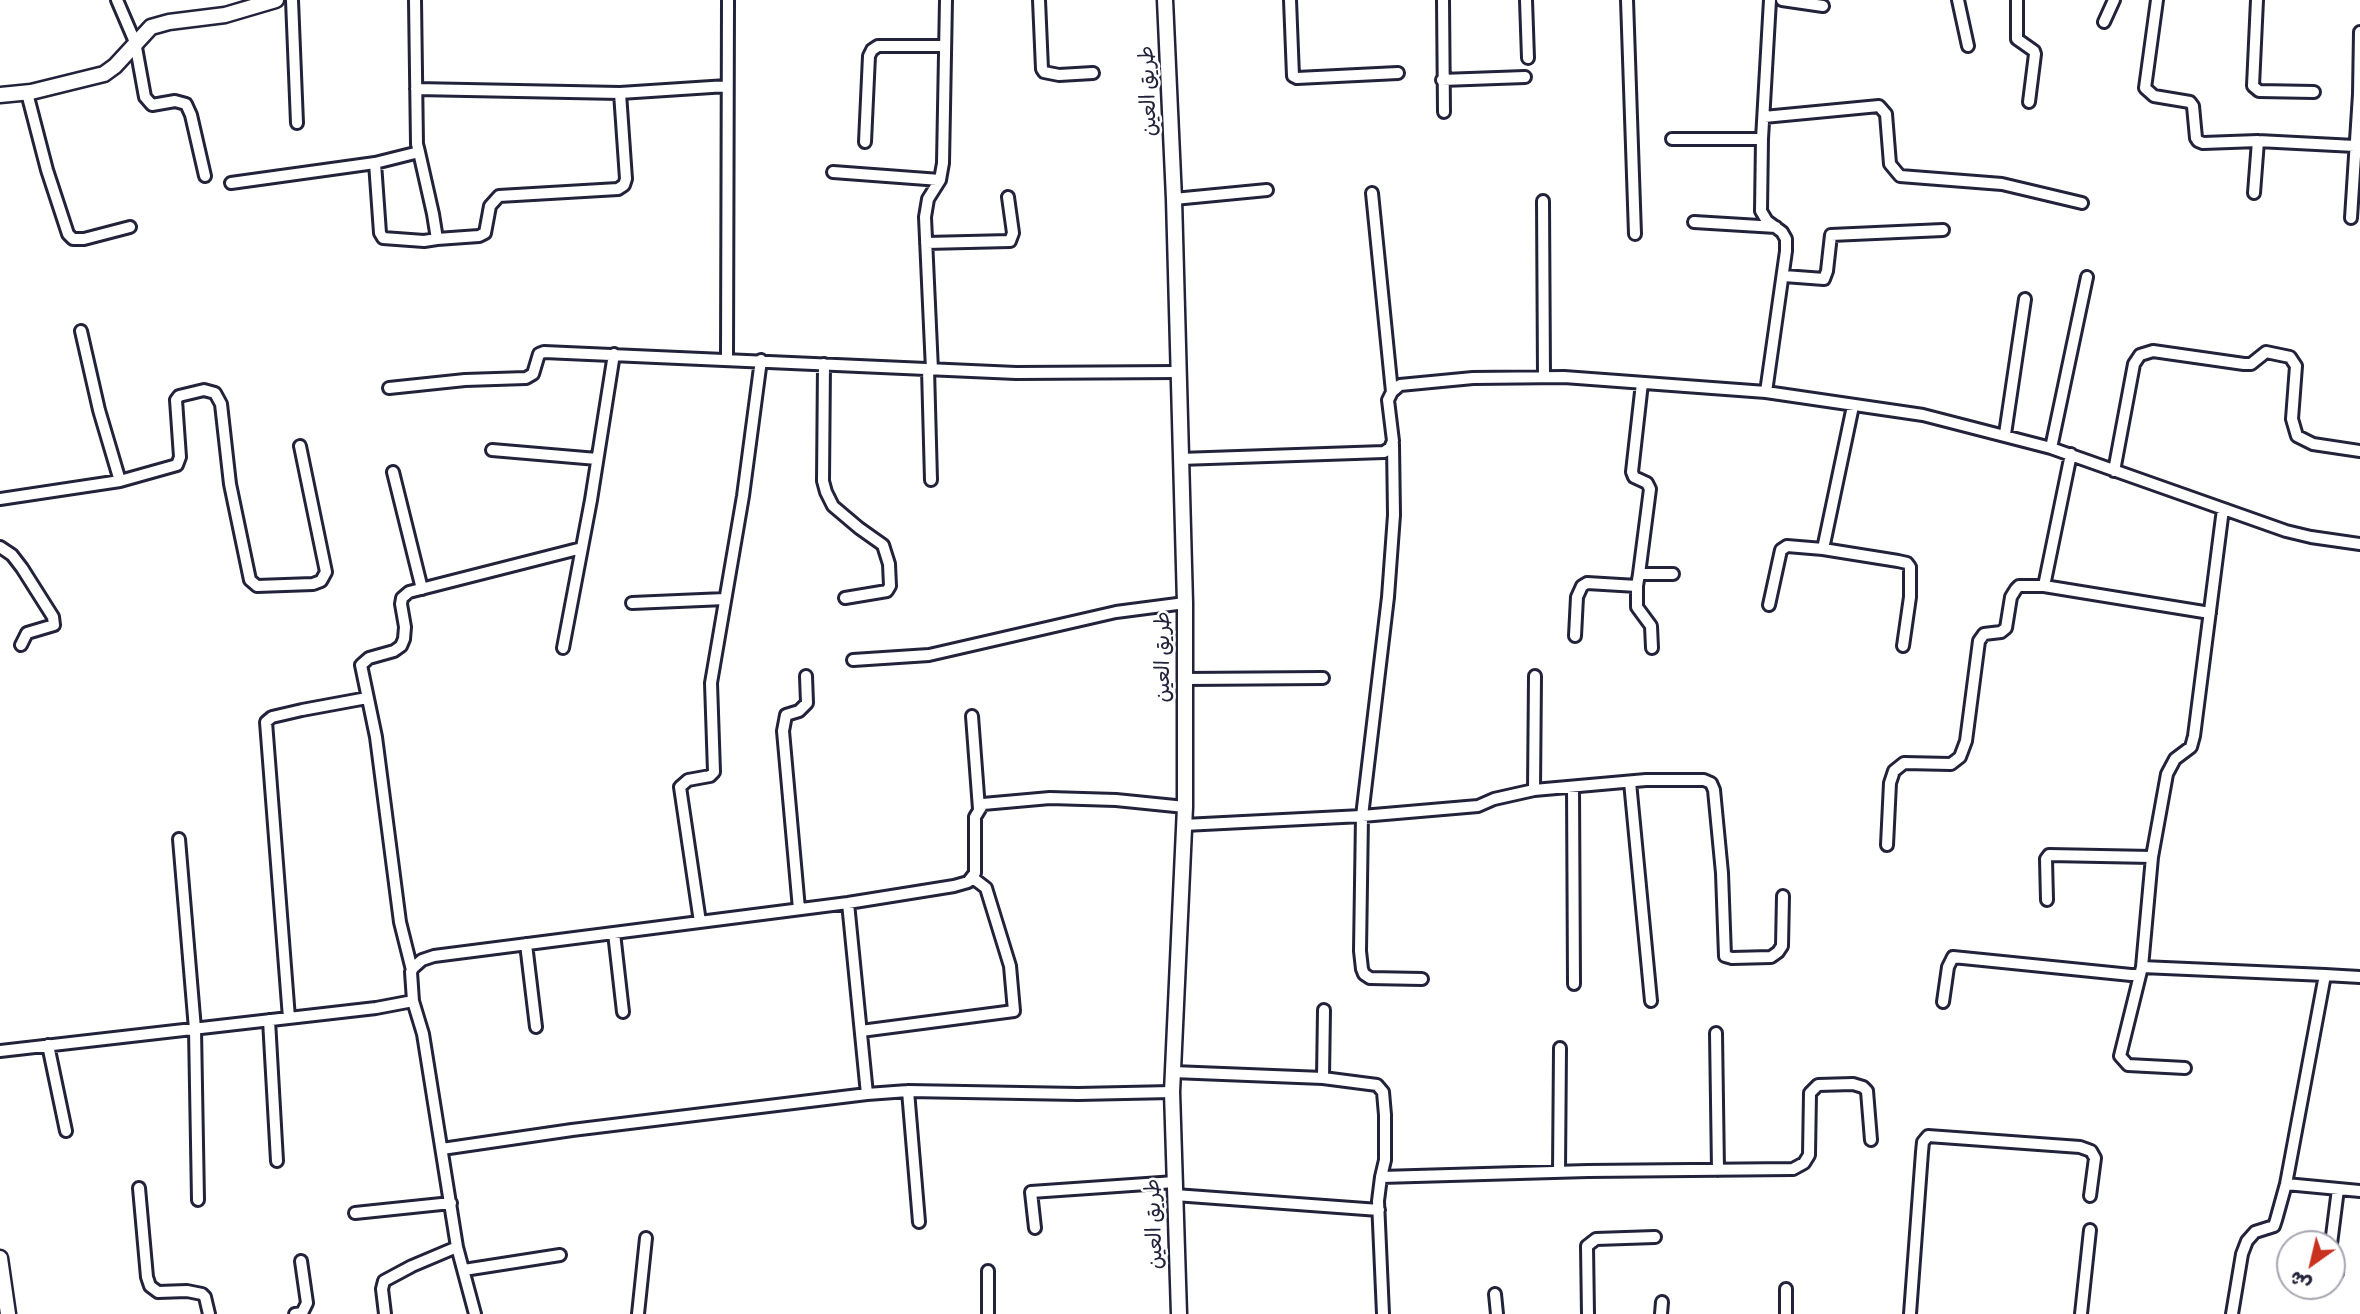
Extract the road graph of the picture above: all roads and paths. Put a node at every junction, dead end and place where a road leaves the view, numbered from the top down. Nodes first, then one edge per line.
1 (117, 0) edge
2 (276, 0) edge
3 (292, 0) edge
4 (415, 0) edge
5 (728, 0) edge
6 (946, 0) edge
7 (1039, 0) edge
8 (1166, 0) edge
9 (1290, 0) edge
10 (1443, 0) edge
11 (1526, 0) edge
12 (1627, 0) edge
13 (1770, 0) edge
14 (1782, 0) edge
15 (1958, 0) edge
16 (2017, 0) edge
17 (2114, 0) edge
18 (2157, 0) edge
19 (2257, 0) edge
20 (1823, 6) dead end
21 (2104, 22) dead end
22 (2360, 32) edge
23 (135, 41) junction
24 (945, 46) junction
25 (1968, 46) dead end
26 (1528, 58) dead end
27 (1093, 73) dead end
28 (1398, 73) dead end
29 (1525, 77) dead end
30 (1442, 80) junction
31 (727, 86) junction
32 (416, 89) junction
33 (2314, 92) dead end
34 (27, 93) junction
35 (620, 93) junction
36 (0, 95) edge
37 (2029, 102) dead end
38 (1444, 112) dead end
39 (1764, 117) junction
40 (297, 123) dead end
41 (1672, 139) dead end
42 (1762, 139) junction
43 (2258, 141) junction
44 (865, 142) dead end
45 (2355, 146) junction
46 (419, 152) junction
47 (374, 163) junction
48 (833, 173) dead end
49 (205, 176) dead end
50 (940, 180) junction
51 (231, 183) dead end
52 (2357, 184) edge
53 (1266, 190) dead end
54 (1372, 193) dead end
55 (2254, 193) dead end
56 (1008, 197) dead end
57 (1174, 200) junction
58 (1542, 201) dead end
59 (2082, 203) dead end
60 (2351, 218) dead end
61 (1694, 222) dead end
62 (130, 227) dead end
63 (1776, 227) junction
64 (1943, 230) dead end
65 (1635, 234) dead end
66 (437, 239) junction
67 (926, 243) junction
68 (1784, 276) junction
69 (2087, 277) dead end
70 (2025, 299) dead end
71 (81, 331) dead end
72 (614, 354) junction
73 (727, 359) junction
74 (761, 360) junction
75 (824, 364) junction
76 (930, 369) junction
77 (1178, 372) junction
78 (1544, 377) junction
79 (1643, 383) junction
80 (389, 388) dead end
81 (1392, 392) junction
82 (1766, 392) junction
83 (1853, 406) junction
84 (2005, 434) junction
85 (1393, 441) junction
86 (300, 446) dead end
87 (2051, 448) junction
88 (492, 450) dead end
89 (2360, 451) edge
90 (2071, 454) junction
91 (597, 459) junction
92 (1180, 459) junction
93 (2114, 471) junction
94 (393, 472) dead end
95 (931, 480) dead end
96 (120, 481) junction
97 (0, 499) edge
98 (2223, 509) junction
99 (2360, 544) edge
100 (0, 547) edge
101 (582, 548) junction
102 (1823, 549) junction
103 (1673, 574) dead end
104 (1638, 580) junction
105 (2044, 586) junction
106 (422, 589) junction
107 (845, 598) dead end
108 (725, 599) junction
109 (632, 603) dead end
110 (1185, 603) junction
111 (1769, 605) dead end
112 (2210, 613) junction
113 (1575, 636) dead end
114 (21, 645) dead end
115 (1903, 646) dead end
116 (563, 648) dead end
117 (1652, 648) dead end
118 (853, 660) dead end
119 (806, 676) dead end
120 (1535, 676) dead end
121 (1323, 678) dead end
122 (1185, 679) junction
123 (367, 698) junction
124 (972, 716) dead end
125 (1630, 782) junction
126 (1573, 788) junction
127 (1534, 790) junction
128 (1185, 807) junction
129 (979, 809) junction
130 (1362, 816) junction
131 (1184, 825) junction
132 (179, 839) dead end
133 (1887, 845) dead end
134 (2152, 856) junction
135 (973, 878) junction
136 (1783, 896) dead end
137 (2047, 900) dead end
138 (848, 902) junction
139 (799, 909) junction
140 (700, 922) junction
141 (614, 933) junction
142 (526, 944) junction
143 (412, 970) junction
144 (2141, 971) junction
145 (2325, 975) junction
146 (2360, 977) edge
147 (1422, 979) dead end
148 (1574, 984) dead end
149 (413, 1001) junction
150 (1651, 1002) dead end
151 (1943, 1002) dead end
152 (1324, 1010) dead end
153 (624, 1012) dead end
154 (289, 1018) junction
155 (269, 1020) junction
156 (536, 1027) dead end
157 (195, 1029) junction
158 (861, 1031) junction
159 (1716, 1033) dead end
160 (48, 1045) junction
161 (1560, 1048) dead end
162 (0, 1051) edge
163 (2185, 1068) dead end
164 (1173, 1072) junction
165 (1323, 1079) junction
166 (908, 1091) junction
167 (1172, 1092) junction
168 (867, 1094) junction
169 (66, 1131) dead end
170 (1871, 1140) dead end
171 (442, 1149) junction
172 (277, 1161) dead end
173 (1718, 1170) junction
174 (1559, 1171) junction
175 (1381, 1177) junction
176 (2286, 1184) junction
177 (139, 1188) dead end
178 (1175, 1188) junction
179 (2338, 1189) junction
180 (2360, 1191) edge
181 (2090, 1196) dead end
182 (198, 1200) dead end
183 (451, 1203) junction
184 (1379, 1210) junction
185 (355, 1213) dead end
186 (919, 1222) dead end
187 (1035, 1228) dead end
188 (2091, 1230) dead end
189 (2334, 1230) edge
190 (1655, 1237) dead end
191 (646, 1238) dead end
192 (457, 1247) junction
193 (560, 1255) dead end
194 (0, 1258) edge
195 (301, 1261) dead end
196 (464, 1270) junction
197 (988, 1271) dead end
198 (1786, 1289) dead end
199 (1495, 1294) dead end
200 (1662, 1301) dead end
201 (8, 1314) edge
202 (209, 1314) edge
203 (295, 1314) edge
204 (385, 1314) edge
205 (475, 1314) edge
206 (638, 1314) edge
207 (988, 1314) edge
208 (1179, 1314) edge
209 (1384, 1314) edge
210 (1497, 1314) edge
211 (1588, 1314) edge
212 (1661, 1314) edge
213 (1786, 1314) edge
214 (1910, 1314) edge
215 (2081, 1314) edge
216 (2232, 1314) edge

1 - 23 street
2 - 23 main road
3 - 40 street
4 - 32 street
5 - 31 street
6 - 24 street
7 - 27 street
8 - 57 main road, طريق العين
9 - 28 street
10 - 30 street
11 - 26 street
12 - 65 street
13 - 39 street
14 - 20 street
15 - 25 street
16 - 37 street
17 - 21 street
18 - 43 street
19 - 33 street
22 - 45 street
23 - 34 main road
23 - 49 street
24 - 44 street
24 - 50 street
29 - 30 street
30 - 38 street
31 - 35 street
31 - 73 street
32 - 35 street
32 - 46 street
34 - 36 main road
34 - 62 street
35 - 66 street
39 - 42 street
39 - 59 street
41 - 42 street
42 - 63 street
43 - 45 street
43 - 55 street
45 - 52 street
46 - 47 street
46 - 66 street
47 - 51 street
47 - 66 street
48 - 50 street
50 - 67 street
52 - 60 street
53 - 57 street
54 - 81 street
56 - 67 street
57 - 77 main road, طريق العين
58 - 78 street
61 - 63 street
63 - 68 street
64 - 68 street
67 - 76 street
68 - 82 street
69 - 87 street
70 - 84 street
71 - 96 street
72 - 73 street
72 - 80 street
72 - 91 street
73 - 74 street
74 - 75 street
74 - 108 street
75 - 76 street
75 - 107 street
76 - 77 street
76 - 95 street
77 - 92 main road, طريق العين
78 - 79 street
78 - 81 street
79 - 82 street
79 - 104 street
81 - 85 street
82 - 83 street
83 - 84 street
83 - 102 street
84 - 87 street
85 - 92 street
85 - 130 street
86 - 96 street
87 - 90 street
88 - 91 street
89 - 93 street
90 - 93 street
90 - 105 street
91 - 101 street
92 - 110 main road, طريق العين
93 - 98 street
94 - 106 street
96 - 97 street
98 - 99 street
98 - 112 street
100 - 114 street
101 - 106 street
101 - 116 street
102 - 111 street
102 - 115 street
103 - 104 street
104 - 113 street
104 - 117 street
105 - 112 street
105 - 133 street
106 - 123 street
108 - 109 street
108 - 140 street
110 - 118 street
110 - 122 main road, طريق العين
112 - 134 street
119 - 139 street
120 - 127 street
121 - 122 street
122 - 128 main road, طريق العين
123 - 143 street
123 - 154 street
124 - 129 street
125 - 126 street
125 - 136 street
125 - 150 street
126 - 127 street
126 - 148 street
127 - 130 street
128 - 129 street
128 - 131 main road, طريق العين
129 - 135 street
130 - 131 street
130 - 147 street
131 - 164 main road, طريق العين
132 - 157 street
134 - 137 street
134 - 144 street
135 - 138 street
135 - 158 street
138 - 139 street
138 - 158 street
139 - 140 street
140 - 141 street
141 - 142 street
141 - 153 street
142 - 143 street
142 - 156 street
143 - 149 street
144 - 145 street
144 - 151 street
144 - 163 street
145 - 146 street
145 - 176 street
149 - 154 street
149 - 171 street
152 - 165 street
154 - 155 street
155 - 157 street
155 - 172 street
157 - 160 street
157 - 182 street
158 - 168 street
159 - 173 street
160 - 162 street
160 - 169 street
161 - 174 street
164 - 165 street
164 - 167 main road, طريق العين
165 - 175 street
166 - 167 street
166 - 168 street
166 - 186 street
167 - 178 main road, طريق العين
168 - 171 street
170 - 173 street
171 - 183 street
173 - 174 street
174 - 175 street
175 - 184 street
176 - 179 street
176 - 216 street
177 - 202 street
178 - 184 street
178 - 187 street
178 - 208 main road, طريق العين
179 - 180 street
179 - 189 street
181 - 214 street
183 - 185 street
183 - 192 street
184 - 209 street
188 - 215 street
190 - 211 street
191 - 206 street
192 - 196 street
192 - 204 street
193 - 196 street
194 - 201 main road
195 - 203 street
196 - 205 street
197 - 207 street
198 - 213 street
199 - 210 street
200 - 212 street

